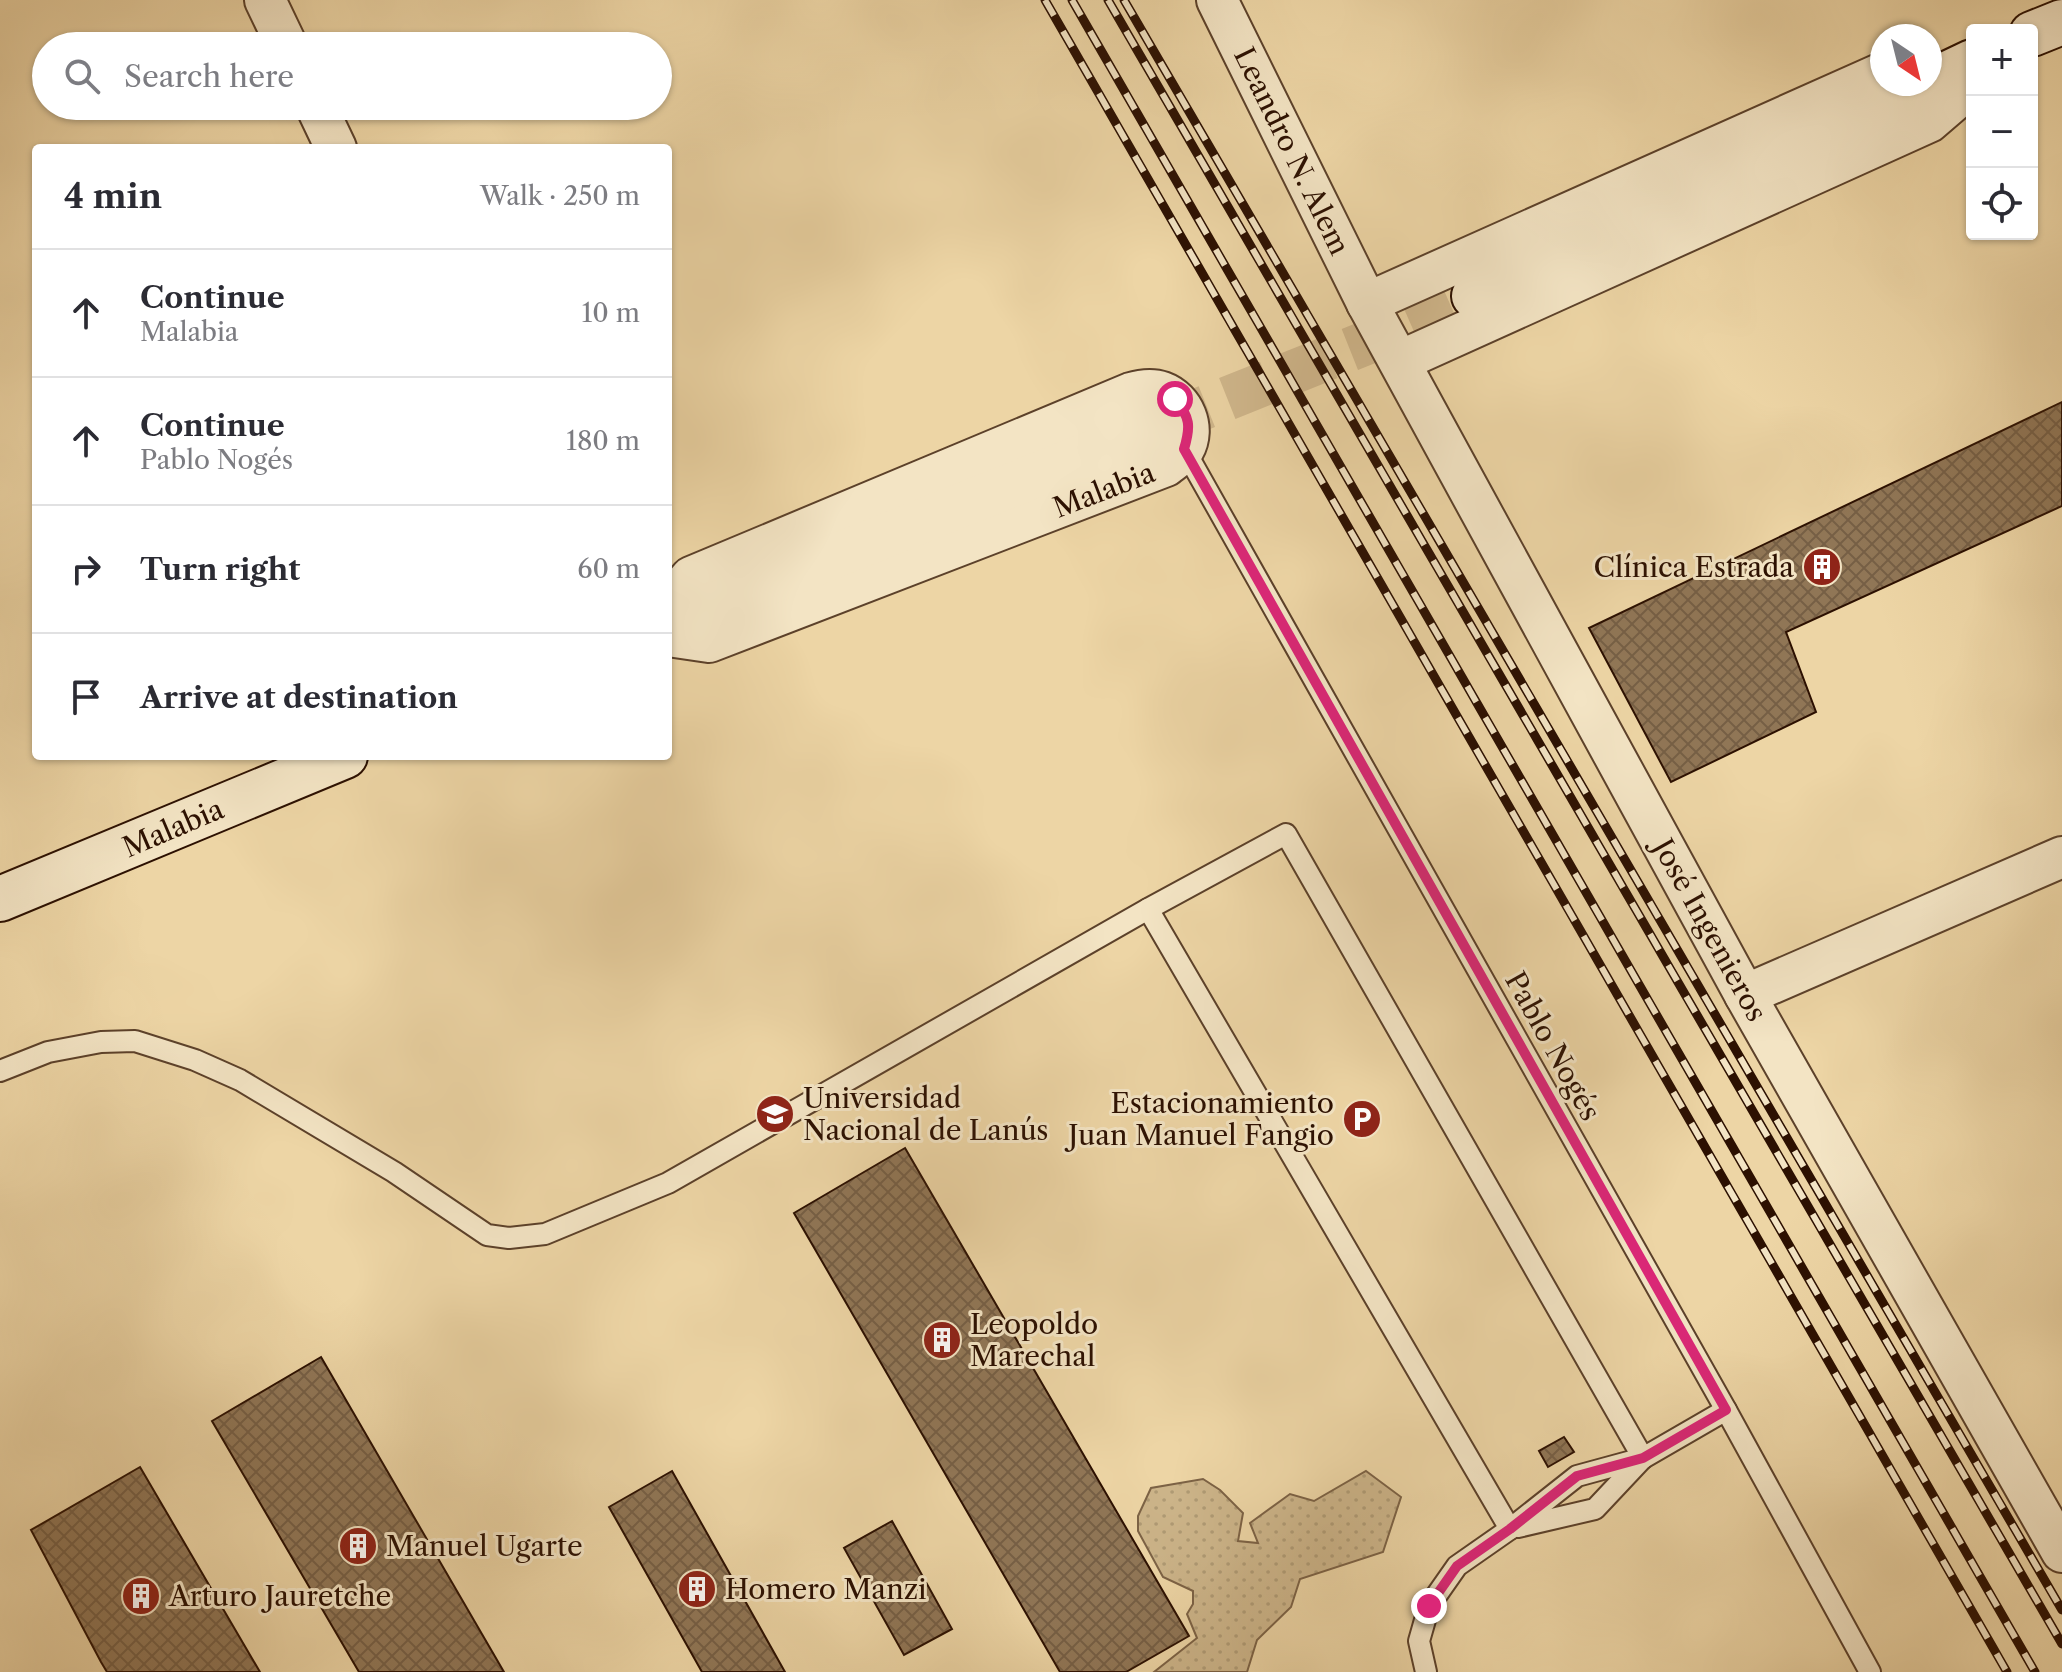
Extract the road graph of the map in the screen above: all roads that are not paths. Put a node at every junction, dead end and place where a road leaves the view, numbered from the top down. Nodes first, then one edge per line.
1 (265, 0) edge
2 (1217, 0) edge
3 (2062, 22) edge
4 (280, 32) edge
5 (2038, 32) edge
6 (1966, 49) edge
7 (1942, 54) edge
8 (1966, 65) edge
9 (1942, 76) edge
10 (1870, 78) edge
11 (1966, 90) edge
12 (1900, 96) edge
13 (323, 120) edge
14 (334, 144) edge
15 (1474, 296) tunnel mouth
16 (1367, 303) junction
17 (1400, 361) junction
18 (1175, 436) junction
19 (672, 599) edge
20 (672, 622) edge
21 (672, 637) edge
22 (335, 760) edge
23 (2062, 857) edge
24 (0, 899) edge
25 (1148, 909) junction
26 (1745, 995) junction
27 (0, 1071) edge
28 (1726, 1410) junction
29 (1643, 1458) junction
30 (1510, 1529) junction
31 (2062, 1552) edge
32 (1426, 1672) edge
33 (1870, 1672) edge

1 - 4 street
2 - 16 street, Leandro N. Alem
3 - 5 main road
6 - 7 street
8 - 9 main road
10 - 16 street
11 - 17 street
12 - 15 main road
13 - 14 street
16 - 17 street, José Ingenieros
17 - 26 street, José Ingenieros
18 - 19 street, Malabia
18 - 20 main road, Malabia
18 - 21 street, Malabia
18 - 28 lane, Pablo Nogés
22 - 24 main road, Malabia
23 - 26 street
25 - 27 lane
25 - 29 lane
25 - 30 lane
26 - 31 street, José Ingenieros
28 - 29 lane
28 - 33 lane, Pablo Nogés
29 - 30 lane
29 - 30 lane
30 - 32 lane

